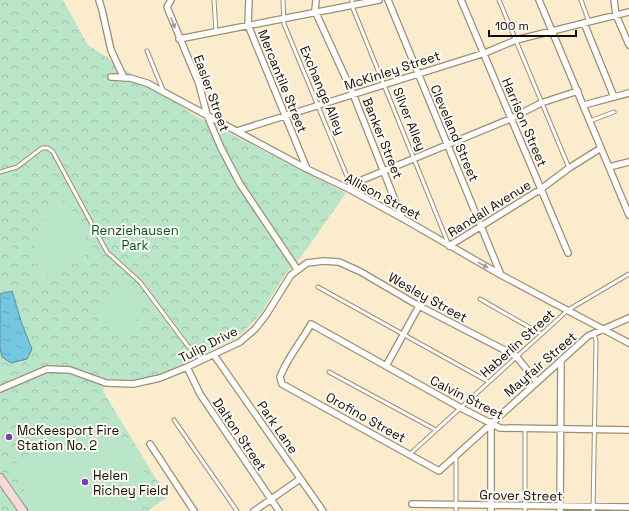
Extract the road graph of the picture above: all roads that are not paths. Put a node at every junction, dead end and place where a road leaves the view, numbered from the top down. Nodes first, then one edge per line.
1 (98, 0) edge
2 (171, 0) edge
3 (214, 0) edge
4 (249, 0) edge
5 (283, 0) edge
6 (316, 0) edge
7 (379, 0) edge
8 (388, 0) edge
9 (461, 0) edge
10 (499, 0) edge
11 (539, 0) edge
12 (581, 0) edge
13 (614, 0) edge
14 (352, 3) edge
15 (316, 11) junction
16 (629, 12) edge
17 (616, 15) junction
18 (283, 18) junction
19 (587, 23) junction
20 (248, 25) junction
21 (553, 31) junction
22 (216, 32) junction
23 (179, 39) junction
24 (516, 40) junction
25 (629, 45) edge
26 (147, 51) dead end
27 (485, 53) junction
28 (417, 73) junction
29 (111, 77) dead end
30 (124, 78) junction
31 (384, 84) junction
32 (578, 91) junction
33 (164, 92) junction
34 (629, 93) edge
35 (353, 94) junction
36 (614, 97) junction
37 (541, 103) junction
38 (319, 105) junction
39 (584, 105) junction
40 (614, 112) dead end
41 (207, 115) junction
42 (286, 116) junction
43 (510, 119) junction
44 (590, 121) junction
45 (237, 131) junction
46 (448, 145) junction
47 (600, 148) junction
48 (415, 158) junction
49 (629, 162) edge
50 (609, 167) junction
51 (569, 168) junction
52 (306, 169) junction
53 (384, 170) junction
54 (0, 172) edge
55 (350, 187) junction
56 (541, 189) junction
57 (629, 215) edge
58 (402, 218) junction
59 (482, 226) junction
60 (449, 246) junction
61 (568, 253) dead end
62 (297, 269) junction
63 (629, 274) edge
64 (501, 275) junction
65 (318, 287) dead end
66 (480, 299) dead end
67 (419, 306) junction
68 (568, 310) junction
69 (629, 318) edge
70 (602, 329) junction
71 (594, 333) junction
72 (403, 334) junction
73 (541, 334) junction
74 (629, 343) edge
75 (214, 355) junction
76 (516, 356) junction
77 (202, 360) junction
78 (561, 360) junction
79 (386, 366) junction
80 (187, 367) junction
81 (329, 372) dead end
82 (536, 381) junction
83 (489, 382) junction
84 (282, 384) joint
85 (0, 389) edge
86 (461, 408) junction
87 (174, 420) dead end
88 (491, 422) junction
89 (525, 428) junction
90 (560, 428) junction
91 (594, 429) junction
92 (436, 430) junction
93 (629, 430) edge
94 (150, 444) dead end
95 (410, 454) junction
96 (456, 455) junction
97 (438, 471) joint
98 (0, 478) edge
99 (300, 479) junction
100 (271, 500) junction
101 (412, 504) dead end
102 (629, 507) edge
103 (456, 508) edge
104 (491, 509) edge
105 (525, 509) edge
106 (560, 509) edge
107 (593, 509) edge
108 (23, 511) edge
109 (194, 511) edge
110 (237, 511) edge
111 (254, 511) edge
112 (279, 511) edge
113 (323, 511) edge

1 - 30 street
2 -> 23 street, Easler Street
3 - 22 lane
4 - 20 street, Mercantile Street
5 - 18 lane, Exchange Alley
6 - 15 street, Banker Street
7 - 14 street
8 - 28 street, Cleveland Street
9 - 27 street, Harrison Street
10 - 24 lane
11 - 21 street
12 - 19 lane
13 - 17 street
14 - 15 street
14 - 31 lane, Silver Alley
15 - 18 street
15 - 35 street, Banker Street
16 - 17 street, McKinley Street
17 - 19 street, McKinley Street
17 - 25 street
18 - 20 street
18 - 38 lane, Exchange Alley
19 - 21 street, McKinley Street
19 - 36 street
20 - 22 street
20 - 42 street, Mercantile Street
21 - 24 street, McKinley Street
21 - 32 street
22 - 23 street
23 - 41 street, Easler Street
24 - 27 street, McKinley Street
24 - 37 lane
26 - 33 lane
27 - 28 street, McKinley Street
27 - 43 street, Harrison Street
28 - 31 street, McKinley Street
28 - 46 street, Cleveland Street
29 - 30 street, Allison Street
30 - 33 street, Allison Street
31 - 35 street, McKinley Street
31 - 48 lane, Silver Alley
32 - 37 street
32 - 39 street
33 - 41 street, Allison Street
34 - 36 street
35 - 38 street, McKinley Street
35 - 53 street, Banker Street
36 - 39 street
37 - 43 street
37 - 51 lane
38 - 42 street, McKinley Street
38 - 55 lane, Exchange Alley
39 - 44 street
40 - 44 lane
41 - 45 street, Allison Street
41 - 62 street, Easler Street
42 - 45 street, McKinley Street
42 - 52 street, Mercantile Street
43 - 46 street
43 - 56 street, Harrison Street
44 - 47 street
45 - 52 street, Allison Street
46 - 48 street
46 - 59 street, Cleveland Street
47 - 50 street
47 - 51 street, Randall Avenue
48 - 53 street
48 - 60 lane, Silver Alley
49 - 50 street
50 - 57 street
51 - 56 street, Randall Avenue
52 - 55 street, Allison Street
53 - 55 street
53 - 58 street, Banker Street
54 - 77 lane
55 - 58 street, Allison Street
56 - 59 street, Randall Avenue
56 - 61 street, Harrison Street
58 - 60 street, Allison Street
59 - 60 street, Randall Avenue
59 - 64 street, Cleveland Street
60 -> 64 street, Allison Street
62 - 67 street, Wesley Street
62 - 75 street, Tulip Drive
63 - 68 lane, Haberlin Street
64 - 68 street, Allison Street
65 - 72 lane
66 - 73 lane
67 - 72 street
67 - 76 street, Wesley Street
68 - 70 street, Allison Street
68 - 73 lane, Haberlin Street
69 - 70 street, Mayfair Street
70 - 71 street, Mayfair Street
70 - 74 street, Allison Street
71 - 78 street, Mayfair Street
71 - 91 lane
72 - 79 street
72 - 83 lane
73 - 76 lane, Haberlin Street
75 - 77 street, Tulip Drive
75 - 99 street, Park Lane
76 - 82 street, Wesley Street
76 - 83 lane, Haberlin Street
77 - 80 street, Tulip Drive
78 - 82 street, Mayfair Street
78 - 90 street
79 - 84 street, Calvin Street
79 - 86 street, Calvin Street
80 - 85 street, Tulip Drive
80 - 100 street, Dalton Street
81 - 92 lane
82 - 88 street, Mayfair Street
83 - 86 lane, Haberlin Street
84 - 95 street, Orofino Street
86 - 88 street, Calvin Street
86 - 92 lane, Haberlin Street
87 - 110 lane
88 - 89 street, Calvin Street
88 - 96 street, Mayfair Street
88 - 104 street
89 - 90 street, Calvin Street
89 - 105 lane
90 - 91 street, Calvin Street
90 - 106 street
91 - 93 street, Calvin Street
91 - 107 lane
92 - 95 lane, Haberlin Street
94 - 109 street
95 - 97 street, Orofino Street
96 - 97 street, Mayfair Street
96 - 103 lane
98 - 108 main road
99 - 100 street
99 - 113 street, Park Lane
100 - 111 street
100 - 112 street, Dalton Street
101 - 103 street, Grover Street
102 - 107 street, Grover Street
103 - 104 street, Grover Street
104 - 105 street, Grover Street
105 - 106 street, Grover Street
106 - 107 street, Grover Street

